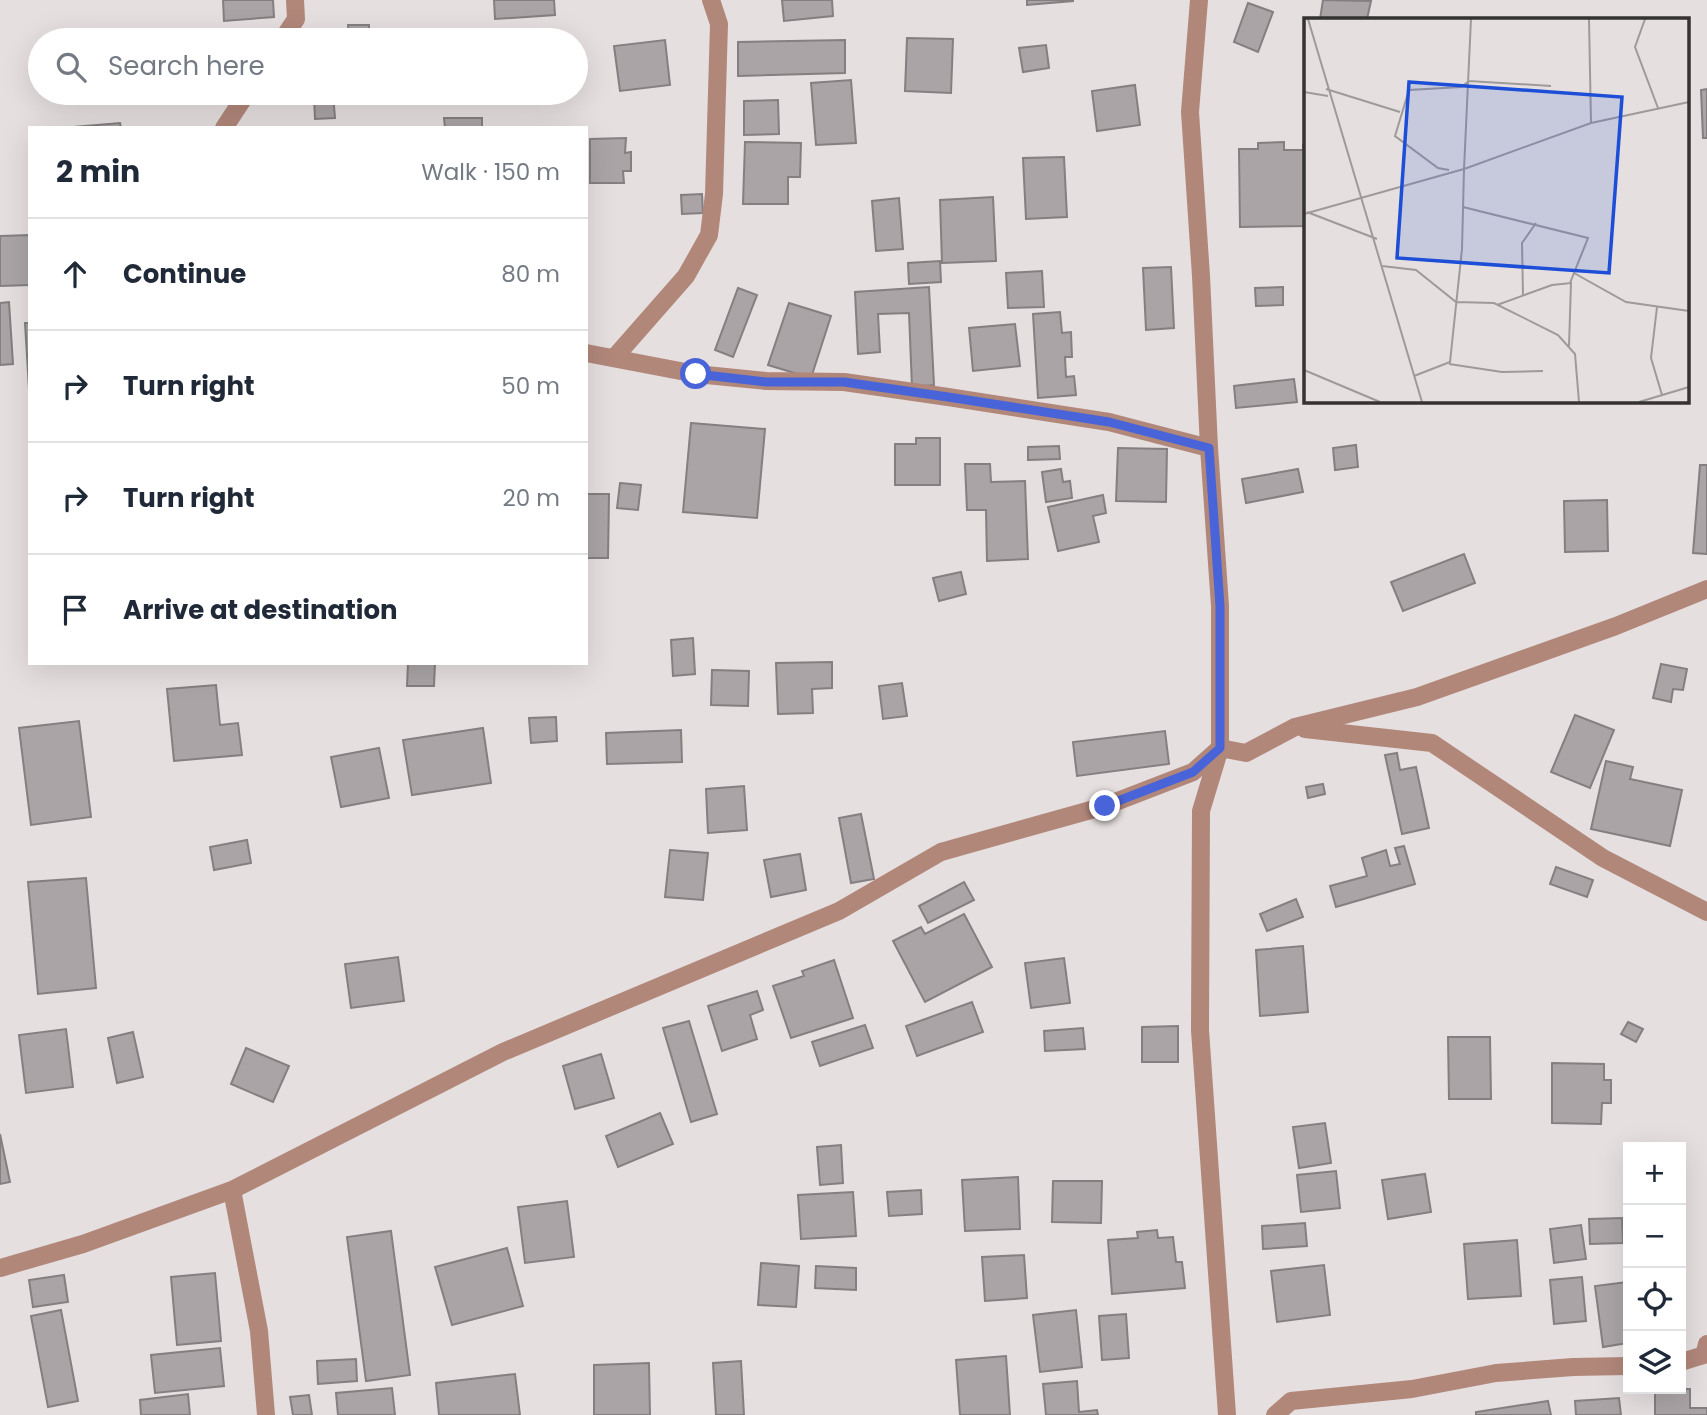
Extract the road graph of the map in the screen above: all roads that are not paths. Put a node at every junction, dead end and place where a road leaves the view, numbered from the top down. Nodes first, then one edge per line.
1 (289, 0) edge
2 (295, 0) edge
3 (711, 0) edge
4 (1199, 0) edge
5 (296, 19) junction
6 (290, 28) edge
7 (239, 105) edge
8 (224, 126) edge
9 (588, 352) edge
10 (614, 358) junction
11 (1209, 448) junction
12 (1707, 589) edge
13 (1295, 727) junction
14 (1220, 748) junction
15 (1707, 912) edge
16 (232, 1190) junction
17 (0, 1268) edge
18 (1707, 1345) edge
19 (1686, 1360) edge
20 (1623, 1366) edge
21 (266, 1415) edge
22 (1227, 1415) edge
23 (1275, 1415) edge

1 - 5 street
2 - 5 street
3 - 10 street
4 - 11 street
5 - 6 street
7 - 8 street
9 - 10 street
10 - 11 street
11 - 14 street
12 - 13 street
13 - 14 street
13 - 15 street
14 - 16 street
14 - 22 street
16 - 17 street
16 - 21 street
18 - 19 street
20 - 23 street

